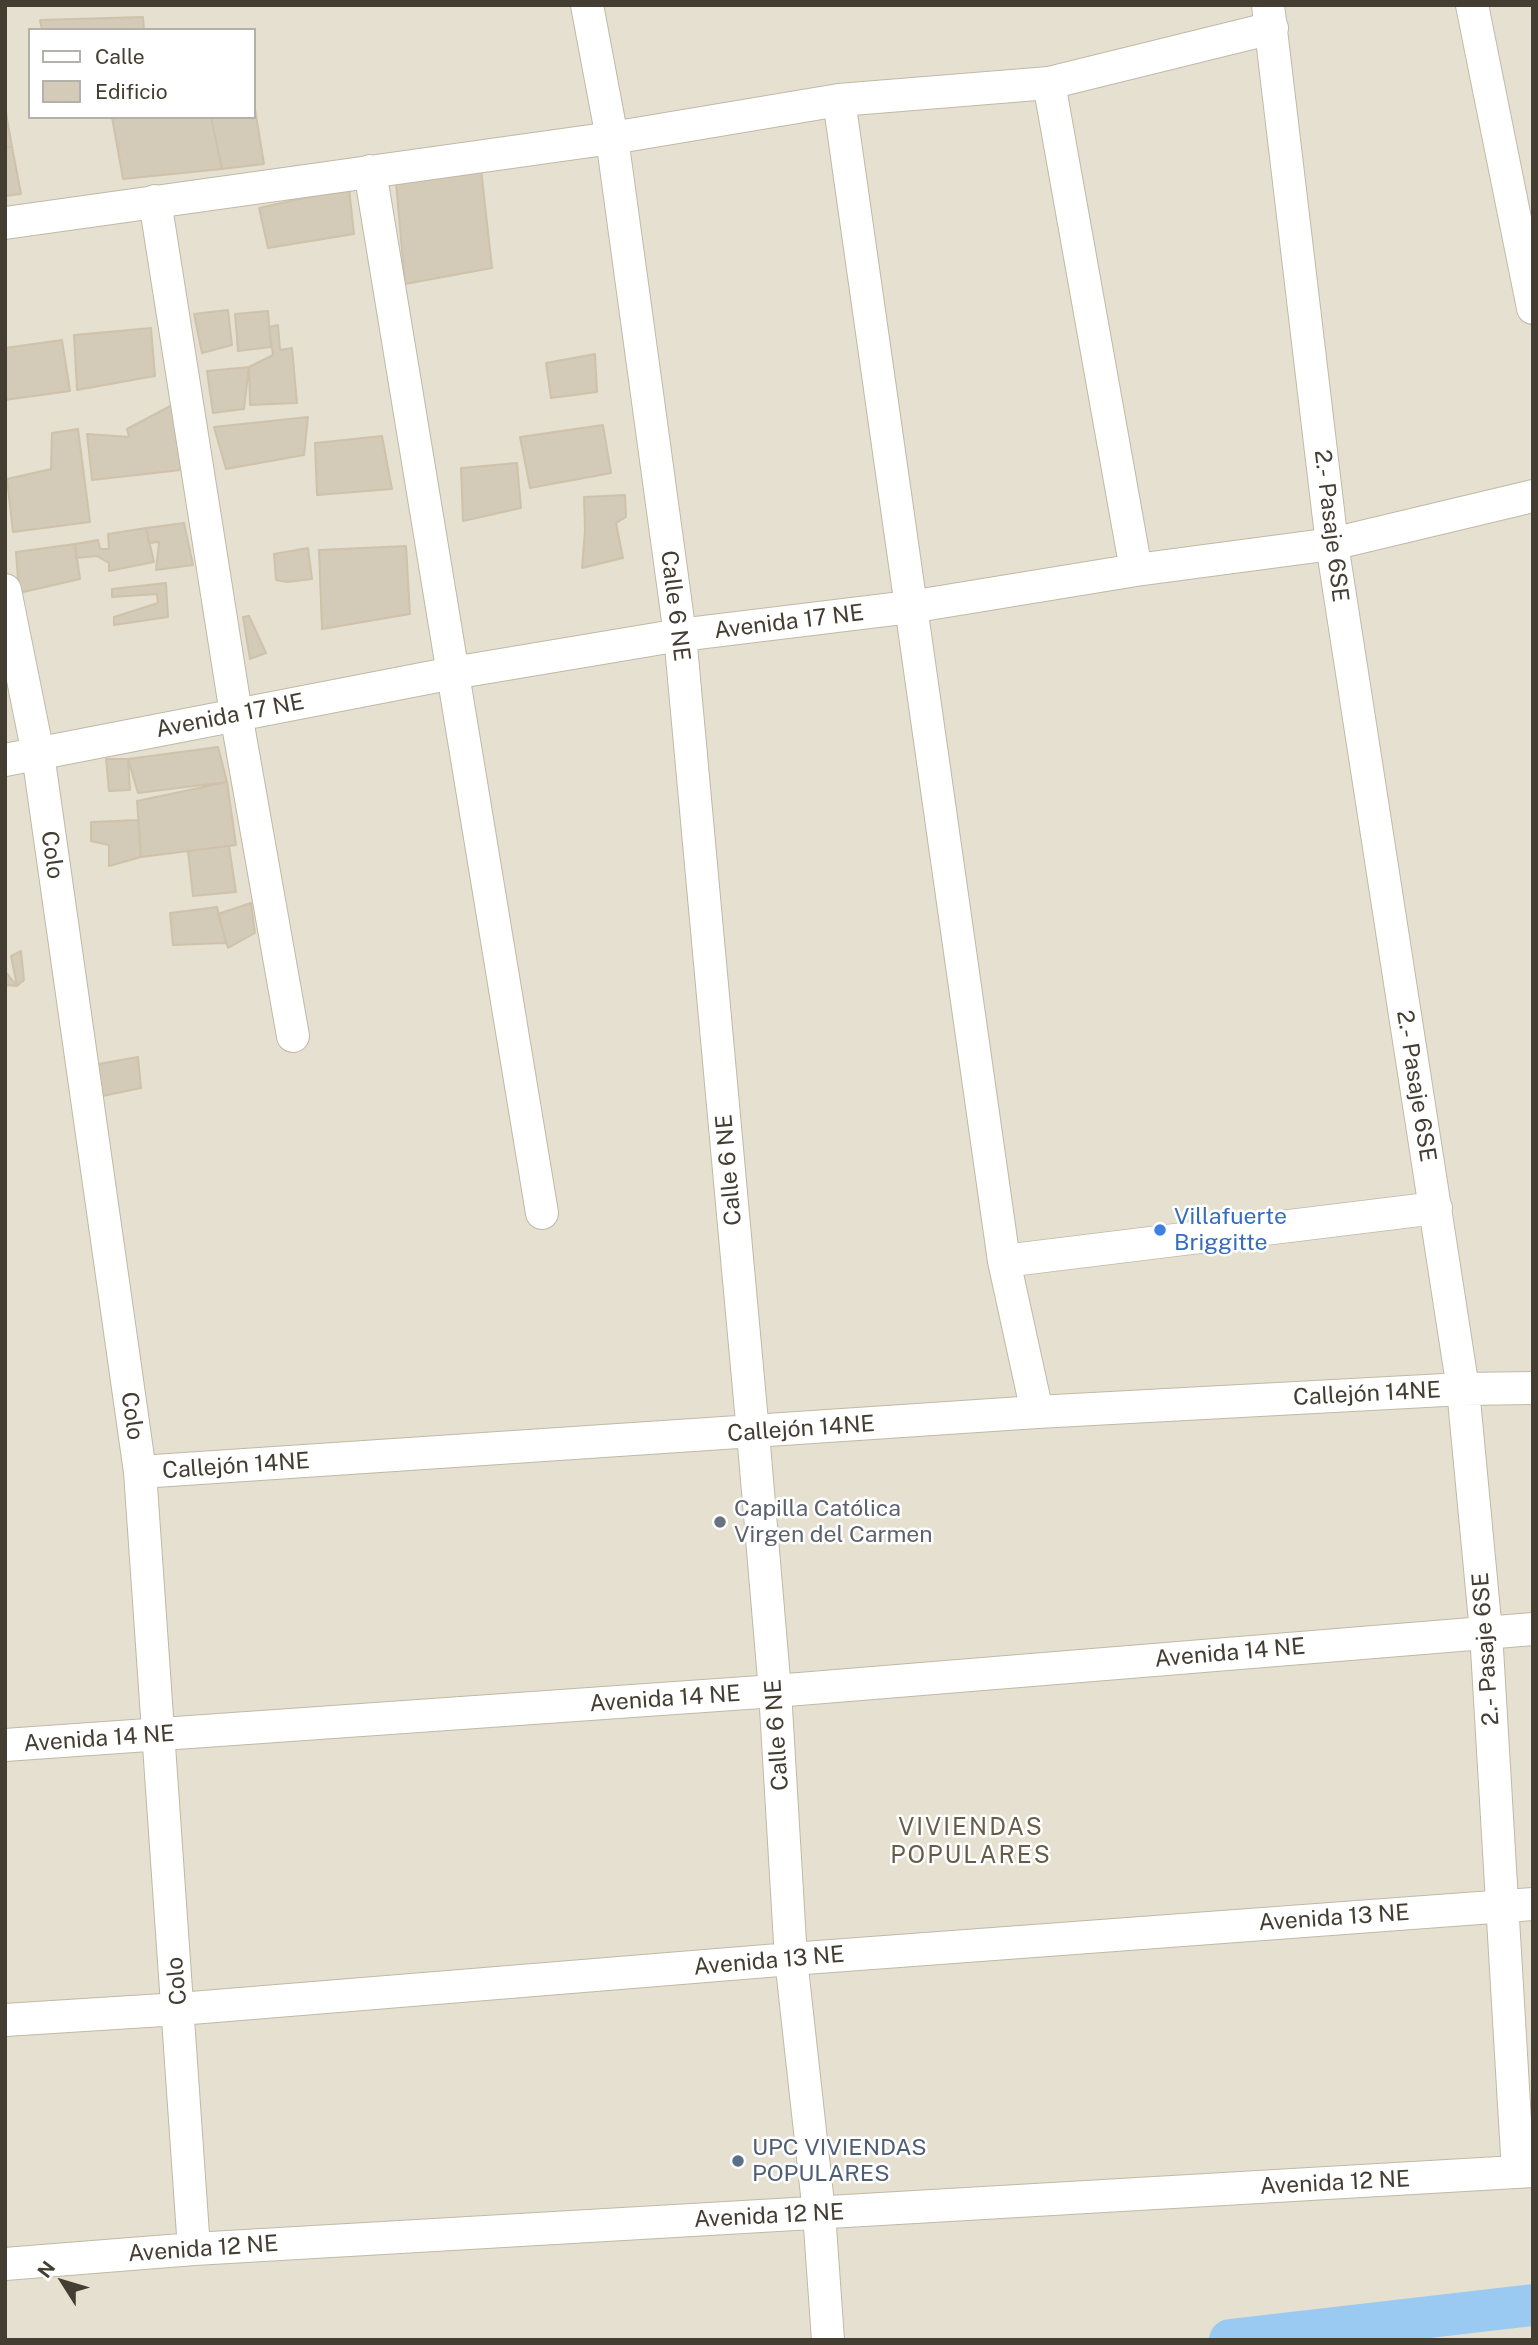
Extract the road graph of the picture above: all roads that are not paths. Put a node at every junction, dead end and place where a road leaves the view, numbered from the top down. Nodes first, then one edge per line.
1 (587, 5) edge
2 (1472, 5) edge
3 (1270, 16) edge
4 (1049, 83) junction
5 (839, 100) junction
6 (612, 138) junction
7 (369, 171) junction
8 (155, 201) junction
9 (5, 223) edge
10 (1533, 308) edge
11 (1533, 496) edge
12 (1332, 544) junction
13 (1136, 570) junction
14 (5, 590) edge
15 (910, 607) junction
16 (680, 635) junction
17 (453, 673) junction
18 (236, 714) junction
19 (38, 754) junction
20 (5, 760) edge
21 (293, 1036) dead end
22 (1436, 1208) junction
23 (542, 1213) dead end
24 (1004, 1261) junction
25 (1533, 1388) edge
26 (1463, 1389) junction
27 (1037, 1412) junction
28 (753, 1433) junction
29 (140, 1472) junction
30 (1533, 1629) edge
31 (1486, 1632) junction
32 (775, 1691) junction
33 (157, 1736) junction
34 (5, 1745) edge
35 (1518, 1905) edge
36 (792, 1959) junction
37 (179, 2010) junction
38 (5, 2020) edge
39 (1525, 2171) edge
40 (819, 2214) junction
41 (194, 2249) junction
42 (5, 2264) edge
43 (828, 2339) edge

1 - 6 street, Calle 6 NE
2 - 10 street
3 - 4 street
3 - 12 street, 2.- Pasaje 6SE
4 - 5 street
4 - 13 street
5 - 6 street
5 - 15 street
6 - 7 street
6 - 16 street, Calle 6 NE
7 - 8 street
7 - 17 street
8 - 9 street
8 - 18 street
11 - 12 street, Avenida 17 NE
12 - 13 street, Avenida 17 NE
12 - 22 street, 2.- Pasaje 6SE
13 - 15 street, Avenida 17 NE
14 - 19 street, Colo
15 - 16 street, Avenida 17 NE
15 - 24 street
16 - 17 street, Avenida 17 NE
16 - 28 street, Calle 6 NE
17 - 18 street, Avenida 17 NE
17 - 23 street
18 - 19 street, Avenida 17 NE
18 - 21 street
19 - 20 street, Avenida 17 NE
19 - 29 street, Colo
22 - 24 street
22 - 26 street, 2.- Pasaje 6SE
24 - 27 street
25 - 26 street, Callejón 14NE
26 - 27 street, Callejón 14NE
26 - 31 street, 2.- Pasaje 6SE
27 - 28 street, Callejón 14NE
28 - 29 street, Callejón 14NE
28 - 32 street, Calle 6 NE
29 - 33 street, Colo
30 - 31 street, Avenida 14 NE
31 - 32 street, Avenida 14 NE
31 - 35 street, 2.- Pasaje 6SE
32 - 33 street, Avenida 14 NE
32 - 36 street, Calle 6 NE
33 - 34 street, Avenida 14 NE
33 - 37 street, Colo
35 - 36 street, Avenida 13 NE
35 - 39 street, 2.- Pasaje 6SE
36 - 37 street, Avenida 13 NE
36 - 40 street, Calle 6 NE
37 - 38 street, Avenida 13 NE
37 - 41 street, Colo
39 - 40 street, Avenida 12 NE
40 - 41 street, Avenida 12 NE
40 - 43 street, Calle 6 NE
41 - 42 street, Avenida 12 NE

